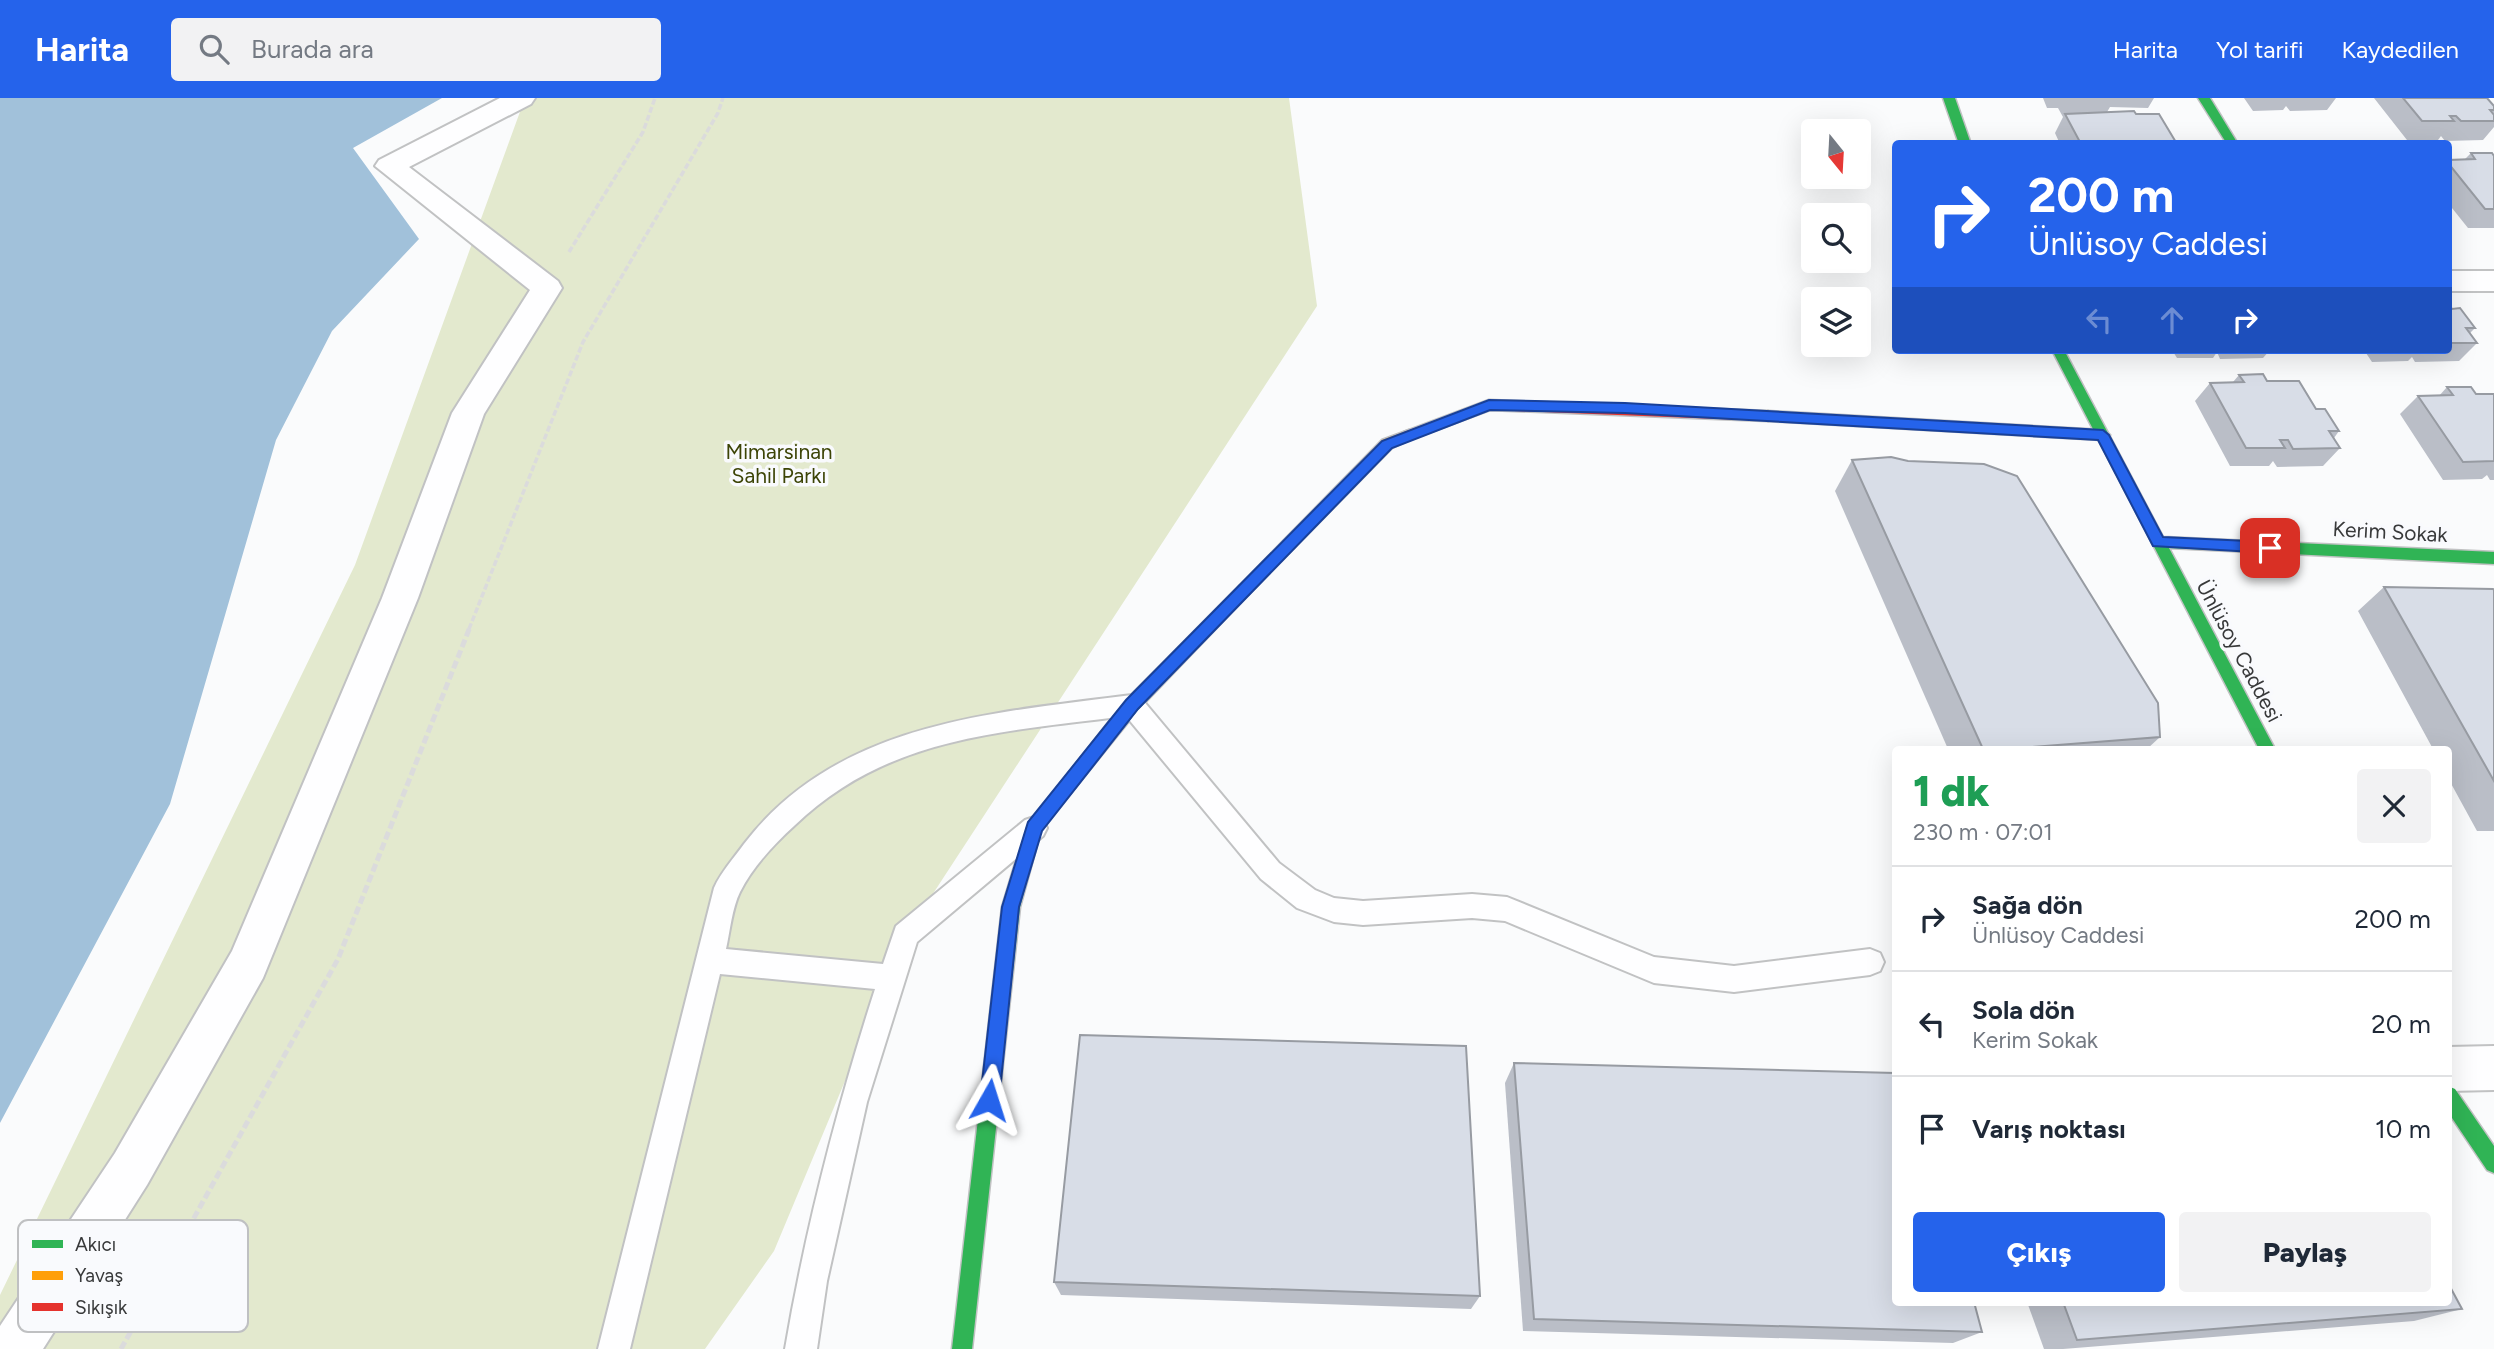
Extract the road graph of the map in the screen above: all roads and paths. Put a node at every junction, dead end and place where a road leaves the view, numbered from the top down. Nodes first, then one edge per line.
1 (521, 98) edge
2 (655, 98) edge
3 (723, 98) edge
4 (1949, 98) edge
5 (2204, 98) edge
6 (1964, 140) edge
7 (2231, 140) edge
8 (2452, 281) edge
9 (2494, 281) edge
10 (547, 288) junction
11 (2060, 354) edge
12 (2103, 435) junction
13 (2158, 542) junction
14 (2494, 558) edge
15 (1132, 705) junction
16 (2265, 746) edge
17 (1034, 827) junction
18 (710, 960) junction
19 (1870, 962) dead end
20 (892, 978) junction
21 (2494, 1068) edge
22 (2452, 1069) edge
23 (2452, 1101) edge
24 (2494, 1163) edge
25 (98, 1220) edge
26 (193, 1220) edge
27 (25, 1332) edge
28 (130, 1332) edge
29 (14, 1349) edge
30 (121, 1349) edge
31 (614, 1349) edge
32 (801, 1349) edge
33 (962, 1349) edge

1 - 10 street
2 - 10 path
3 - 26 path
4 - 6 street
5 - 7 street
8 - 9 street
10 - 25 street
11 - 12 street, Ünlüsoy Caddesi
12 - 13 street, Ünlüsoy Caddesi
12 - 15 street
13 - 14 street, Kerim Sokak
13 - 16 street, Ünlüsoy Caddesi
15 - 17 street
15 - 18 lane
15 - 19 lane
17 - 20 lane
17 - 33 street
18 - 20 lane
18 - 31 lane
20 - 32 lane
21 - 22 street
23 - 24 street
27 - 29 street
28 - 30 path

